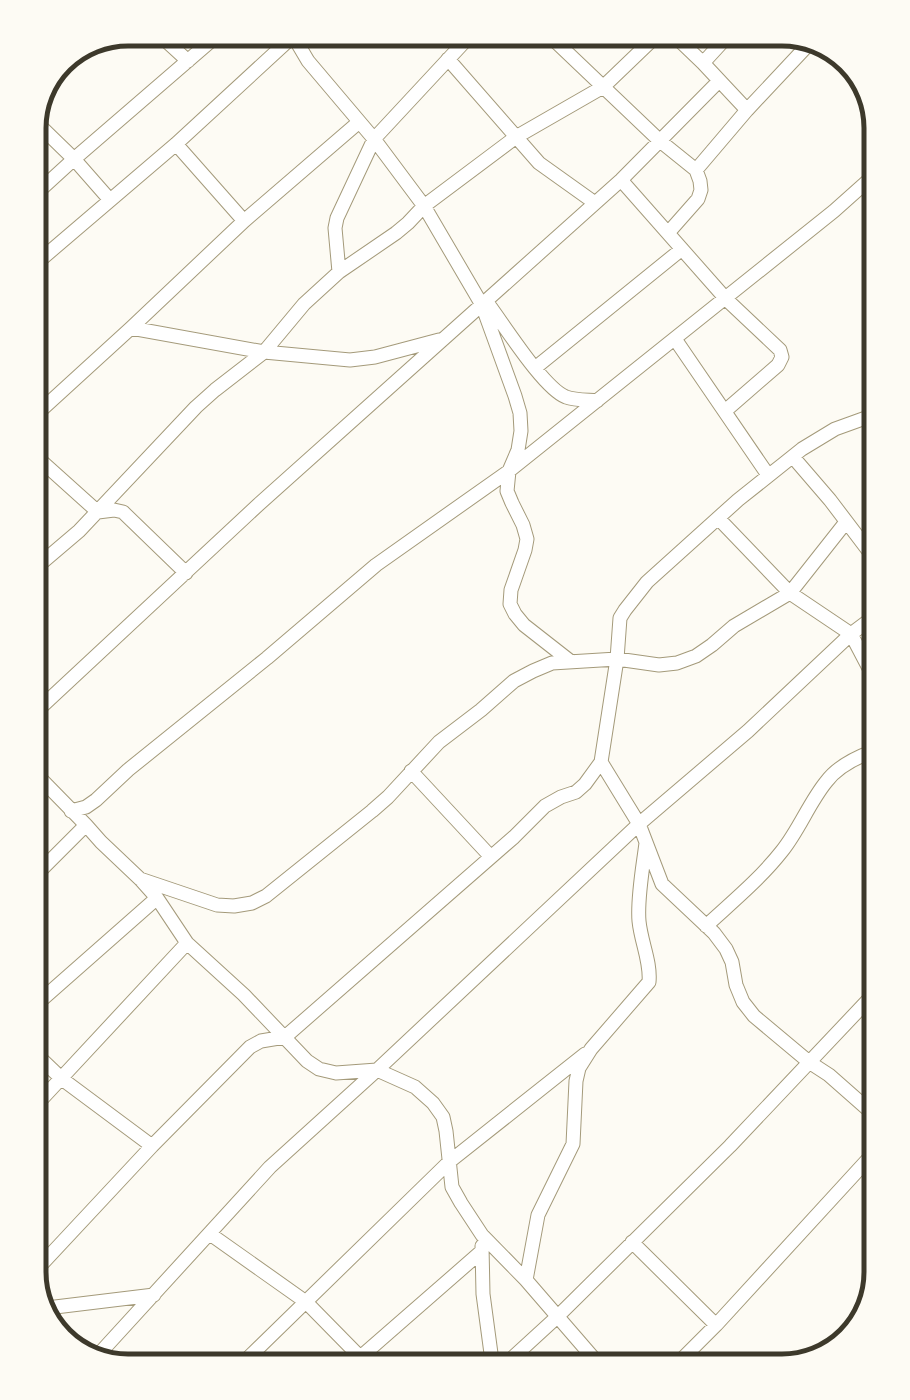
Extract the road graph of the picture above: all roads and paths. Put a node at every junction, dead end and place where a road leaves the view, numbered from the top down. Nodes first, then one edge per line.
1 (172, 46) edge
2 (204, 46) edge
3 (282, 46) edge
4 (299, 46) edge
5 (460, 46) edge
6 (561, 46) edge
7 (646, 46) edge
8 (685, 46) edge
9 (719, 46) edge
10 (804, 49) edge
11 (448, 59) junction
12 (188, 61) junction
13 (703, 63) junction
14 (720, 81) junction
15 (603, 87) junction
16 (747, 110) junction
17 (359, 122) junction
18 (46, 132) edge
19 (516, 136) junction
20 (374, 139) junction
21 (660, 141) junction
22 (176, 144) junction
23 (74, 159) junction
24 (696, 170) junction
25 (620, 180) junction
26 (864, 184) edge
27 (46, 185) edge
28 (110, 200) junction
29 (595, 203) junction
30 (424, 206) junction
31 (244, 220) junction
32 (668, 233) junction
33 (682, 249) junction
34 (46, 255) edge
35 (339, 272) junction
36 (726, 299) junction
37 (484, 303) junction
38 (131, 328) junction
39 (443, 339) junction
40 (675, 339) junction
41 (264, 352) junction
42 (535, 368) junction
43 (597, 401) junction
44 (46, 406) edge
45 (725, 411) junction
46 (864, 419) edge
47 (793, 457) junction
48 (46, 464) edge
49 (510, 471) junction
50 (768, 475) junction
51 (98, 512) junction
52 (718, 518) junction
53 (846, 522) junction
54 (864, 543) edge
55 (46, 559) edge
56 (186, 573) junction
57 (790, 593) junction
58 (864, 624) edge
59 (851, 634) junction
60 (617, 659) junction
61 (864, 659) edge
62 (570, 661) junction
63 (46, 702) edge
64 (864, 754) edge
65 (601, 762) junction
66 (411, 771) junction
67 (46, 784) edge
68 (71, 811) junction
69 (639, 824) junction
70 (86, 825) junction
71 (646, 843) junction
72 (491, 857) junction
73 (46, 865) edge
74 (140, 879) junction
75 (157, 898) junction
76 (706, 926) junction
77 (187, 943) junction
78 (46, 996) edge
79 (864, 1004) edge
80 (285, 1037) junction
81 (591, 1049) junction
82 (809, 1062) junction
83 (46, 1064) edge
84 (377, 1070) junction
85 (62, 1079) junction
86 (46, 1095) edge
87 (864, 1106) edge
88 (152, 1146) junction
89 (449, 1162) junction
90 (864, 1164) edge
91 (210, 1234) junction
92 (482, 1235) junction
93 (632, 1242) junction
94 (482, 1251) junction
95 (46, 1260) edge
96 (526, 1280) junction
97 (154, 1294) junction
98 (306, 1302) junction
99 (54, 1307) edge
100 (557, 1317) junction
101 (716, 1325) junction
102 (103, 1350) edge
103 (251, 1354) edge
104 (354, 1354) edge
105 (367, 1354) edge
106 (491, 1354) edge
107 (517, 1354) edge
108 (590, 1354) edge
109 (687, 1354) edge

1 - 12 street
2 - 12 street
3 - 22 street
4 - 17 street
5 - 11 street
6 - 15 street
7 - 15 street
8 - 13 street
9 - 13 street
10 - 16 street
11 - 19 street
11 - 20 street
12 - 23 street
13 - 14 street
14 - 16 street
14 - 21 street
15 - 19 street
15 - 21 street
16 - 24 street
17 - 20 street
17 - 31 street
18 - 23 street
19 - 29 street
19 - 30 street
20 - 30 street
20 - 35 street
21 - 24 street
21 - 25 street
22 - 28 street
22 - 31 street
23 - 27 street
23 - 28 street
24 - 32 street
25 - 29 street
25 - 32 street
26 - 36 street
28 - 34 street
29 - 37 street
30 - 35 street
30 - 37 street
31 - 38 street
32 - 33 street
33 - 36 street
33 - 42 street
35 - 41 street
36 - 40 street
36 - 45 street
37 - 39 street
37 - 42 street
37 - 49 street
38 - 41 street
38 - 44 street
39 - 41 street
39 - 56 street
40 - 43 street
40 - 45 street
41 - 51 street
42 - 43 street
43 - 49 street
45 - 50 street
46 - 47 street
47 - 50 street
47 - 53 street
48 - 51 street
49 - 62 street
49 - 68 street
50 - 52 street
51 - 55 street
51 - 56 street
52 - 57 street
52 - 60 street
53 - 54 street
53 - 57 street
56 - 63 street
57 - 59 street
57 - 60 street
58 - 59 street
59 - 61 street
59 - 69 street
60 - 62 street
60 - 65 street
62 - 66 street
64 - 76 street
65 - 69 street
65 - 72 street
66 - 72 street
66 - 74 street
67 - 68 street
68 - 70 street
69 - 71 street
69 - 84 street
70 - 73 street
70 - 74 street
71 - 76 street
71 - 81 street
72 - 80 street
74 - 75 street
75 - 77 street
75 - 78 street
76 - 82 street
77 - 80 street
77 - 85 street
79 - 82 street
80 - 84 street
80 - 88 street
81 - 89 street
81 - 96 street
82 - 87 street
82 - 93 street
83 - 85 street
84 - 89 street
84 - 91 street
85 - 86 street
85 - 88 street
88 - 95 street
89 - 92 street
89 - 98 street
90 - 101 street
91 - 97 street
91 - 98 street
92 - 94 street
92 - 96 street
93 - 100 street
93 - 101 street
94 - 105 street
94 - 106 street
96 - 100 street
97 - 99 street
97 - 102 street
98 - 103 street
98 - 104 street
100 - 107 street
100 - 108 street
101 - 109 street

